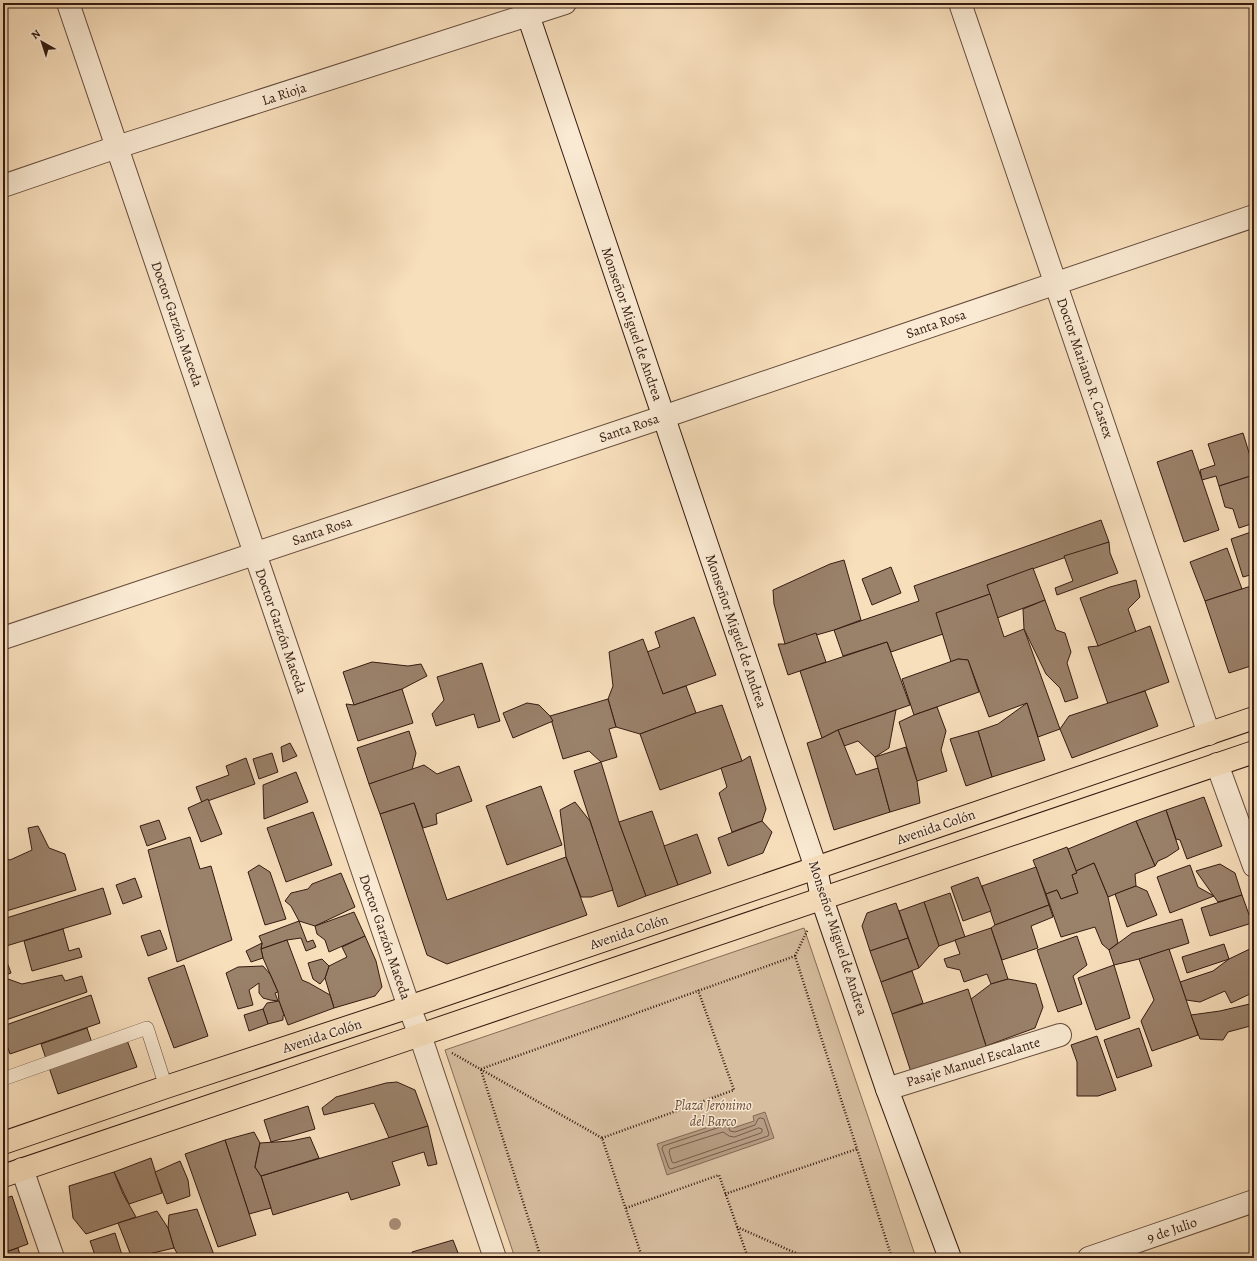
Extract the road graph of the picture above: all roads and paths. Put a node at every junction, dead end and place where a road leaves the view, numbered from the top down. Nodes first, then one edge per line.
1 (68, 3) edge
2 (565, 3) edge
3 (960, 3) edge
4 (526, 9) edge
5 (117, 148) junction
6 (3, 186) edge
7 (1254, 216) edge
8 (1056, 283) junction
9 (663, 417) junction
10 (255, 554) junction
11 (3, 638) edge
12 (1254, 718) edge
13 (1209, 734) junction
14 (1254, 752) edge
15 (1217, 764) junction
16 (1254, 866) edge
17 (816, 868) junction
18 (822, 899) junction
19 (698, 990) junction
20 (409, 1007) junction
21 (420, 1035) junction
22 (1060, 1035) dead end
23 (481, 1069) junction
24 (3, 1078) edge
25 (166, 1087) junction
26 (887, 1089) junction
27 (4, 1137) edge
28 (602, 1138) junction
29 (857, 1149) junction
30 (13, 1172) edge
31 (726, 1194) junction
32 (1254, 1201) edge
33 (626, 1208) junction
34 (737, 1227) junction
35 (53, 1258) edge
36 (495, 1258) edge
37 (542, 1258) edge
38 (641, 1258) edge
39 (748, 1258) edge
40 (807, 1258) edge
41 (892, 1258) edge
42 (950, 1258) edge
43 (1089, 1258) edge

1 - 5 street, Doctor Garzón Maceda
2 - 4 street, La Rioja
3 - 8 street, Doctor Mariano R. Castex
4 - 5 street, La Rioja
4 - 9 street, Monseñor Miguel de Andrea
5 - 6 street, La Rioja
5 - 10 street, Doctor Garzón Maceda
7 - 8 street, Santa Rosa
8 - 9 street, Santa Rosa
8 - 13 street, Doctor Mariano R. Castex
9 - 10 street, Santa Rosa
9 - 17 street, Monseñor Miguel de Andrea
10 - 11 street, Santa Rosa
10 - 20 street, Doctor Garzón Maceda
12 - 13 main road, Avenida Colón
13 - 17 main road, Avenida Colón
14 - 15 main road
15 - 16 street
15 - 18 main road
17 - 18 street, Monseñor Miguel de Andrea
17 - 20 main road, Avenida Colón
18 - 21 main road
18 - 26 street, Monseñor Miguel de Andrea
19 - 23 path
19 - 28 path
19 - 29 path
20 - 21 street, Doctor Garzón Maceda
20 - 25 main road, Avenida Colón
21 - 30 main road
21 - 36 street, Doctor Garzón Maceda
22 - 26 street, Pasaje Manuel Escalante
23 - 28 path
23 - 37 path
24 - 25 lane
25 - 27 main road, Avenida Colón
26 - 42 street, Monseñor Miguel de Andrea
28 - 33 path
29 - 31 path
29 - 41 path
30 - 35 street
31 - 33 path
31 - 34 path
32 - 43 street, 9 de Julio
33 - 38 path
34 - 39 path
34 - 40 path

